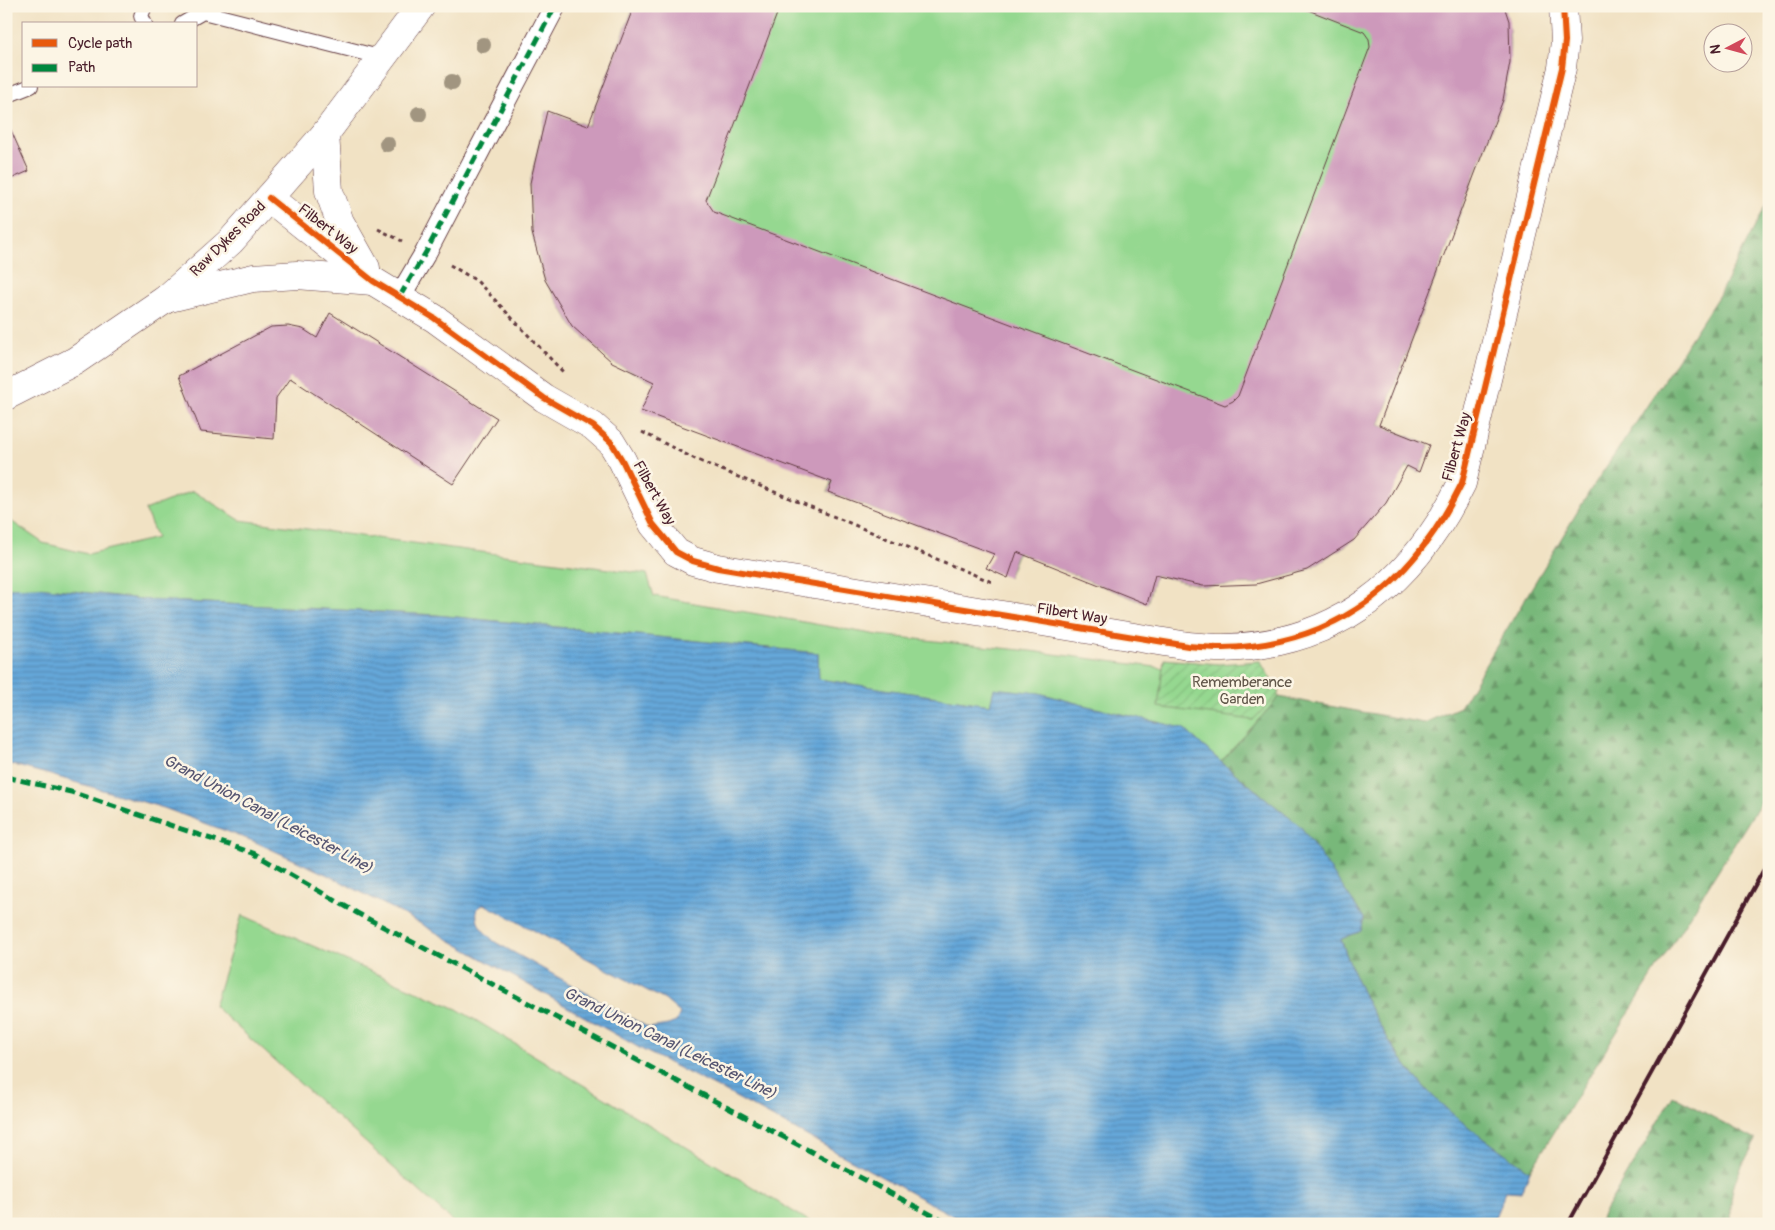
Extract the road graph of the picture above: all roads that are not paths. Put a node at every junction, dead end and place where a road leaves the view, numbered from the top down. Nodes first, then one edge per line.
1 (145, 6) edge
2 (421, 6) edge
3 (555, 6) edge
4 (1563, 6) edge
5 (144, 22) edge
6 (186, 22) edge
7 (383, 58) junction
8 (26, 88) edge
9 (6, 96) edge
10 (325, 134) junction
11 (269, 198) junction
12 (373, 281) junction
13 (400, 296) junction
14 (166, 299) junction
15 (6, 396) edge

1 - 5 lane
2 - 7 street, Raw Dykes Road
3 - 13 street
4 - 13 street, Filbert Way
6 - 7 lane
7 - 10 street, Raw Dykes Road
8 - 9 lane
10 - 11 street, Raw Dykes Road
10 - 12 street, Filbert Way
11 - 12 street, Filbert Way
11 - 14 street, Raw Dykes Road
12 - 13 street, Filbert Way
12 - 14 street, Filbert Way
14 - 15 street, Raw Dykes Road

